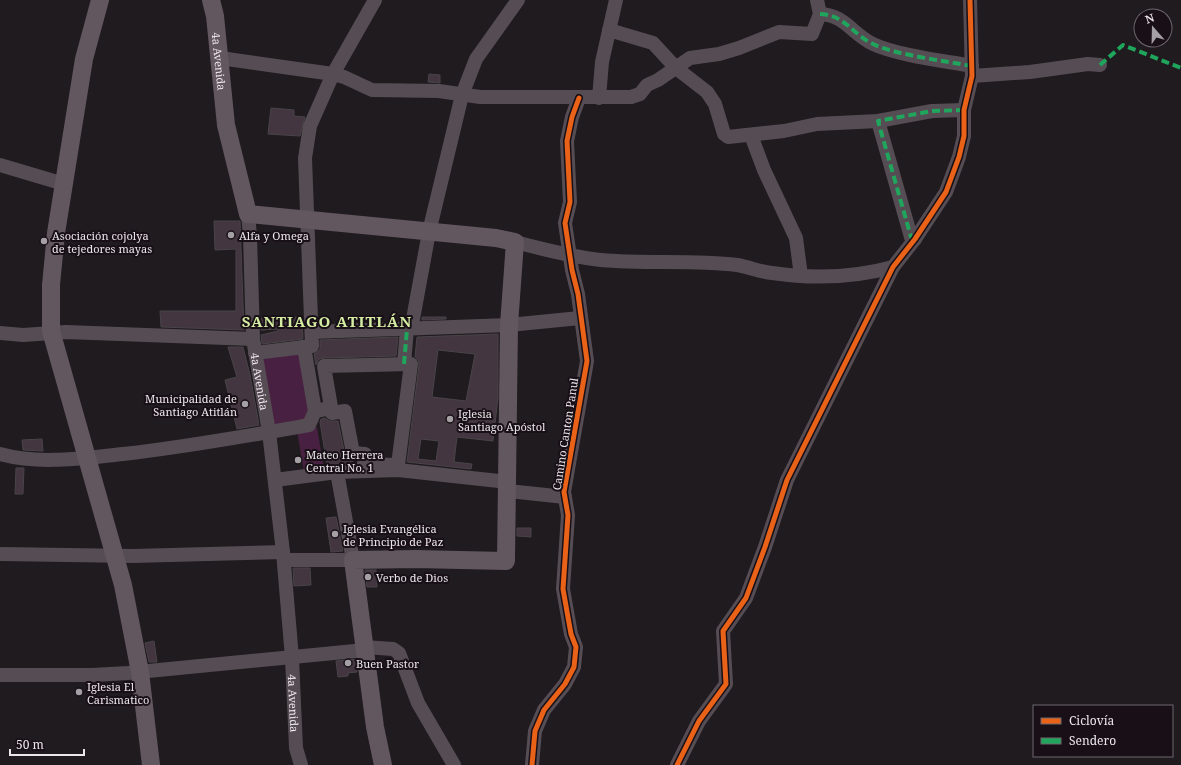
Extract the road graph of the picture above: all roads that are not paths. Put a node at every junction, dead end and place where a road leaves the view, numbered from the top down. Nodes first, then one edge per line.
1 (100, 0) edge
2 (211, 0) edge
3 (375, 0) edge
4 (518, 0) edge
5 (616, 0) edge
6 (817, 0) edge
7 (970, 0) edge
8 (820, 14) junction
9 (609, 30) junction
10 (220, 58) junction
11 (1100, 65) dead end
12 (676, 68) junction
13 (972, 71) junction
14 (333, 74) junction
15 (462, 95) junction
16 (579, 98) junction
17 (599, 98) junction
18 (964, 110) junction
19 (878, 121) junction
20 (751, 135) junction
21 (0, 165) edge
22 (64, 184) junction
23 (248, 214) junction
24 (308, 220) junction
25 (429, 232) junction
26 (915, 239) junction
27 (514, 242) junction
28 (570, 255) junction
29 (893, 267) junction
30 (802, 276) junction
31 (580, 318) junction
32 (509, 325) junction
33 (407, 330) junction
34 (0, 332) edge
35 (312, 332) junction
36 (52, 334) junction
37 (253, 339) junction
38 (304, 347) junction
39 (256, 353) junction
40 (404, 364) junction
41 (331, 408) junction
42 (315, 411) junction
43 (269, 432) junction
44 (0, 454) edge
45 (86, 458) junction
46 (337, 472) junction
47 (275, 480) junction
48 (508, 487) junction
49 (565, 497) junction
50 (0, 554) edge
51 (115, 556) junction
52 (284, 556) junction
53 (353, 560) junction
54 (365, 648) junction
55 (292, 658) junction
56 (140, 672) junction
57 (0, 676) edge
58 (151, 765) edge
59 (301, 765) edge
60 (384, 765) edge
61 (454, 765) edge
62 (532, 765) edge
63 (677, 765) edge

1 - 22 main road
2 - 10 main road, 4a Avenida
3 - 14 street
4 - 15 street
5 - 9 street
6 - 8 street
7 - 13 street
8 - 12 street
8 - 13 street
9 - 12 street
9 - 17 street
10 - 14 street
10 - 23 main road, 4a Avenida
11 - 13 street
12 - 17 street
12 - 20 street
13 - 18 street
14 - 15 street
14 - 24 street
15 - 16 street
15 - 25 street
16 - 17 street
16 - 28 street, Camino Canton Panul
18 - 19 street
18 - 26 street
19 - 20 street
19 - 26 street
20 - 30 street
21 - 22 street
22 - 36 main road
23 - 24 main road
23 - 37 street, 4a Avenida
24 - 25 main road
24 - 35 street
25 - 27 main road
25 - 33 street
26 - 29 street
27 - 28 street
27 - 32 main road
28 - 30 street
28 - 31 street, Camino Canton Panul
29 - 30 street
29 - 63 street
31 - 32 street
31 - 49 street, Camino Canton Panul
32 - 33 street
32 - 48 main road
33 - 35 street
33 - 40 street
34 - 36 street
35 - 38 street
36 - 37 street
36 - 45 main road
37 - 39 street, 4a Avenida
38 - 39 street
38 - 42 street
39 - 43 street, 4a Avenida
40 - 41 street
40 - 41 street
41 - 42 street
42 - 43 street
43 - 45 street
43 - 47 street, 4a Avenida
44 - 45 street
45 - 51 main road
46 - 47 street
46 - 48 street
46 - 53 street
47 - 52 street, 4a Avenida
48 - 49 street
48 - 53 main road
49 - 62 street, Camino Canton Panul
50 - 51 street
51 - 52 street
51 - 56 main road
52 - 53 street
52 - 55 street, 4a Avenida
53 - 54 main road
54 - 55 street
54 - 60 main road
54 - 61 street
55 - 56 street
55 - 59 street, 4a Avenida
56 - 57 street
56 - 58 main road

